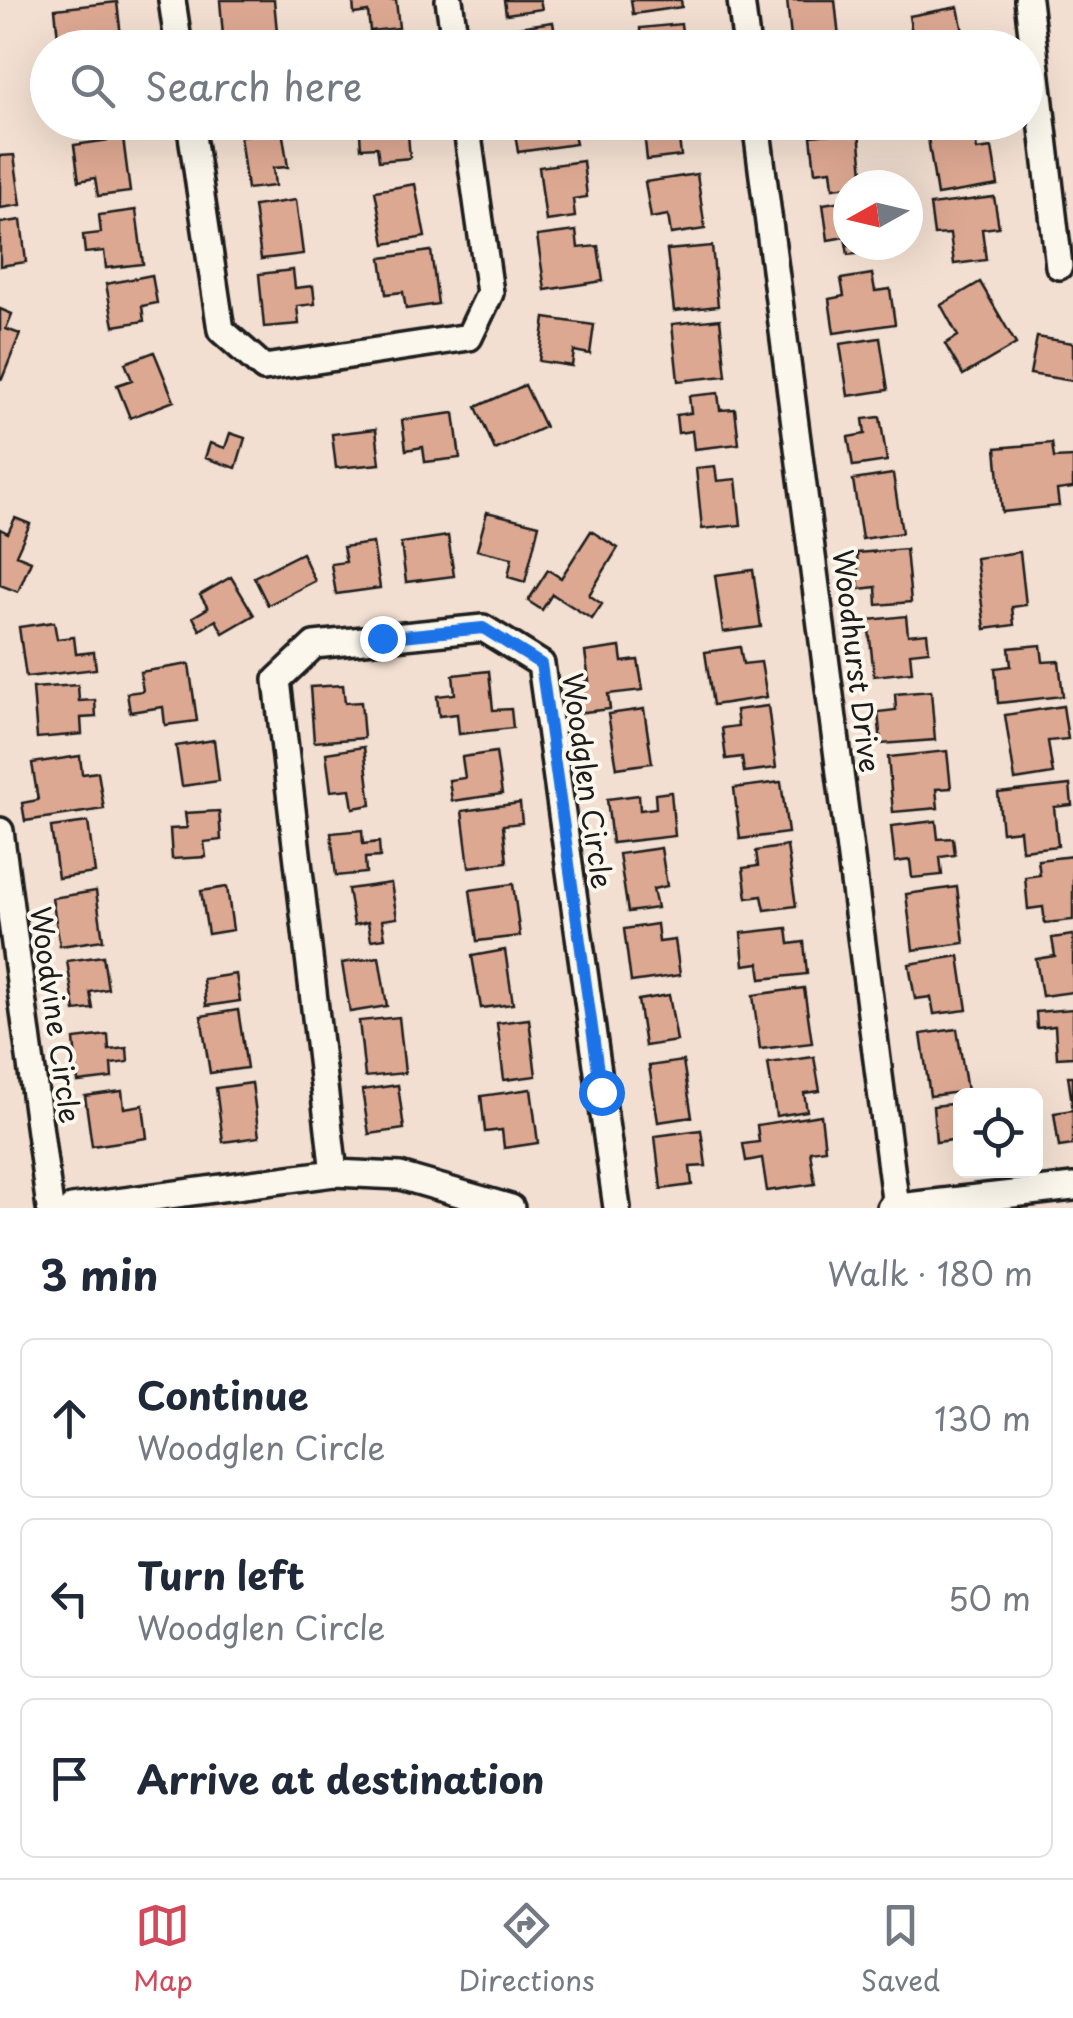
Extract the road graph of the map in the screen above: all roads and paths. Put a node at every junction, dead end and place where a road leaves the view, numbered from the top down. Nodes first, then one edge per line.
1 (172, 0) edge
2 (450, 0) edge
3 (741, 0) edge
4 (1028, 0) edge
5 (176, 30) edge
6 (454, 30) edge
7 (745, 30) edge
8 (1031, 30) edge
9 (1043, 129) edge
10 (193, 140) edge
11 (469, 140) edge
12 (758, 140) edge
13 (1059, 266) dead end
14 (0, 830) edge
15 (334, 1173) junction
16 (1073, 1188) edge
17 (50, 1208) edge
18 (72, 1208) edge
19 (511, 1208) edge
20 (617, 1208) edge
21 (893, 1208) edge

1 - 5 street
2 - 6 street
3 - 7 street
4 - 8 street
9 - 13 street
10 - 11 street
12 - 21 street, Woodhurst Drive
14 - 17 street, Woodvine Circle
15 - 18 street
15 - 19 street
15 - 20 street, Woodglen Circle
16 - 21 street

